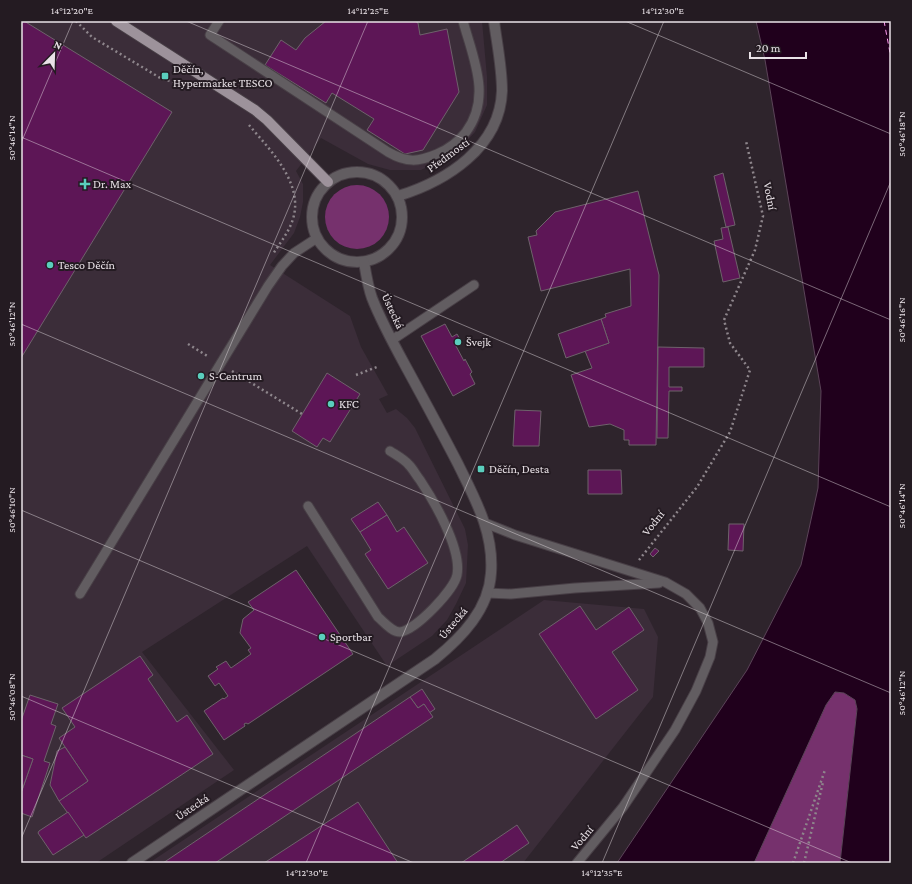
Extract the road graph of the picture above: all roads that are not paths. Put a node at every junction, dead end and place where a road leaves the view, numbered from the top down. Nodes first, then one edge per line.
1 (116, 21) edge
2 (219, 21) edge
3 (463, 21) edge
4 (494, 21) edge
5 (328, 182) junction
6 (398, 196) junction
7 (317, 238) junction
8 (364, 262) junction
9 (474, 285) dead end
10 (392, 340) junction
11 (390, 451) dead end
12 (308, 506) dead end
13 (486, 523) junction
14 (665, 582) junction
15 (487, 593) junction
16 (80, 594) dead end
17 (132, 863) edge
18 (577, 863) edge

1 - 5 main road
2 - 3 lane
4 - 6 street, Předmostí
5 - 6 street
5 - 7 street
6 - 8 street
7 - 8 street
7 - 16 lane
8 - 10 street, Ústecká
9 - 10 lane
10 - 13 street, Ústecká
11 - 12 lane
13 - 14 lane, Vodní
13 - 15 street, Ústecká
14 - 15 lane
14 - 18 lane, Vodní
15 - 17 street, Ústecká

